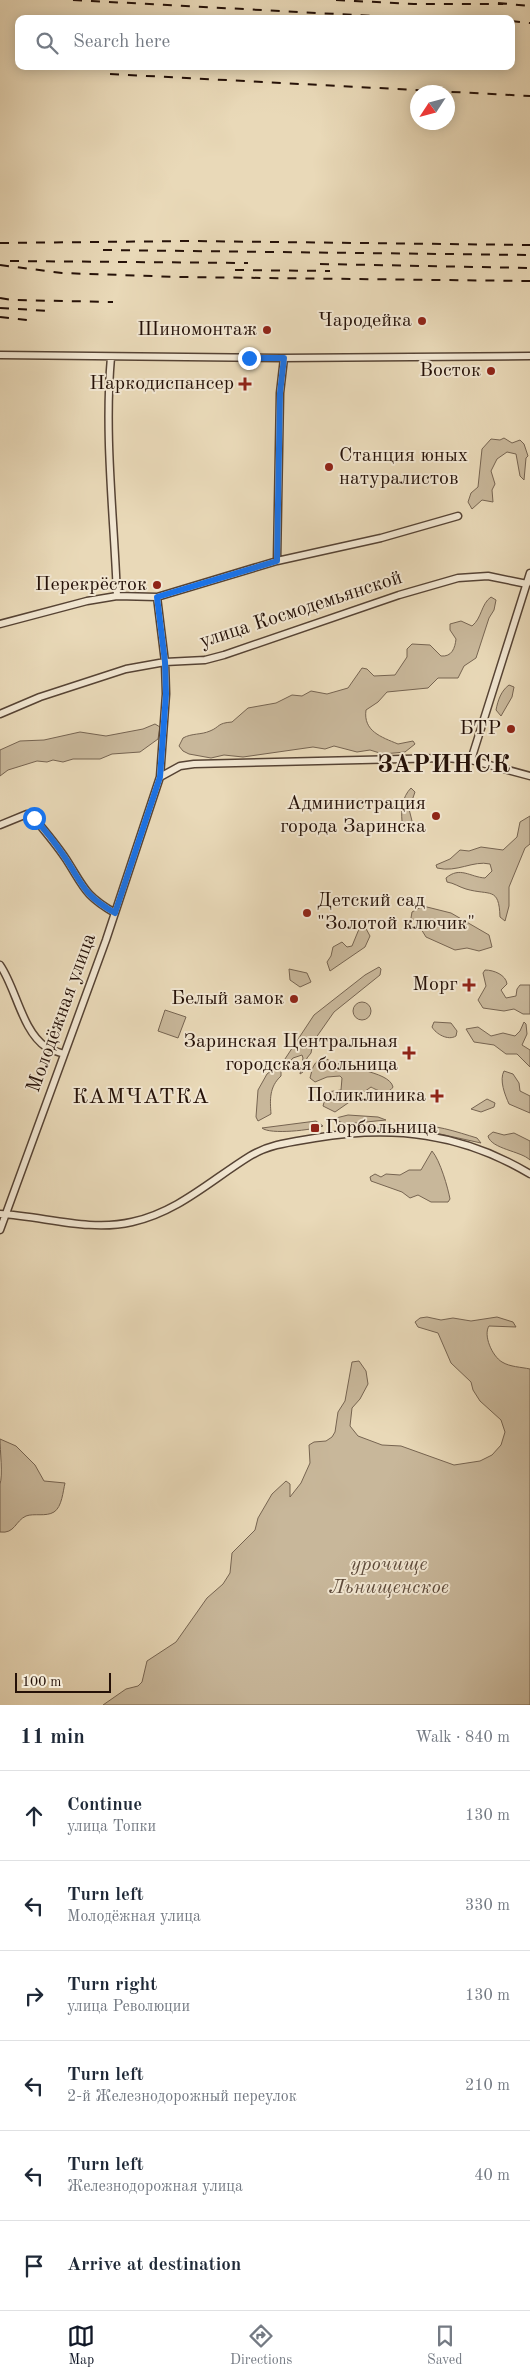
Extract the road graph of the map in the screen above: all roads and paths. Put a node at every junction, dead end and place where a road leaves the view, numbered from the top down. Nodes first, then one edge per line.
1 (0, 355) edge
2 (530, 356) edge
3 (111, 357) junction
4 (284, 358) junction
5 (458, 516) dead end
6 (277, 561) junction
7 (530, 573) edge
8 (527, 584) junction
9 (117, 596) junction
10 (157, 597) junction
11 (0, 624) edge
12 (165, 662) junction
13 (0, 714) edge
14 (471, 760) junction
15 (530, 776) edge
16 (160, 777) junction
17 (0, 824) edge
18 (115, 913) junction
19 (0, 965) edge
20 (64, 1054) junction
21 (530, 1174) edge
22 (2, 1214) edge
23 (0, 1230) edge

1 - 3 street
2 - 4 street
3 - 4 street
3 - 9 street
4 - 6 street
5 - 6 street
6 - 10 street
7 - 8 street
8 - 12 street, улица Космодемьянской
8 - 14 street
9 - 10 street
9 - 11 street
10 - 12 street, Молодёжная улица
12 - 13 street, улица Космодемьянской
12 - 16 street, Молодёжная улица
14 - 15 street
14 - 16 street
16 - 18 street, Молодёжная улица
17 - 18 street
18 - 20 street, Молодёжная улица
19 - 20 street
20 - 22 street, Молодёжная улица
21 - 22 street
22 - 23 street, Молодёжная улица

